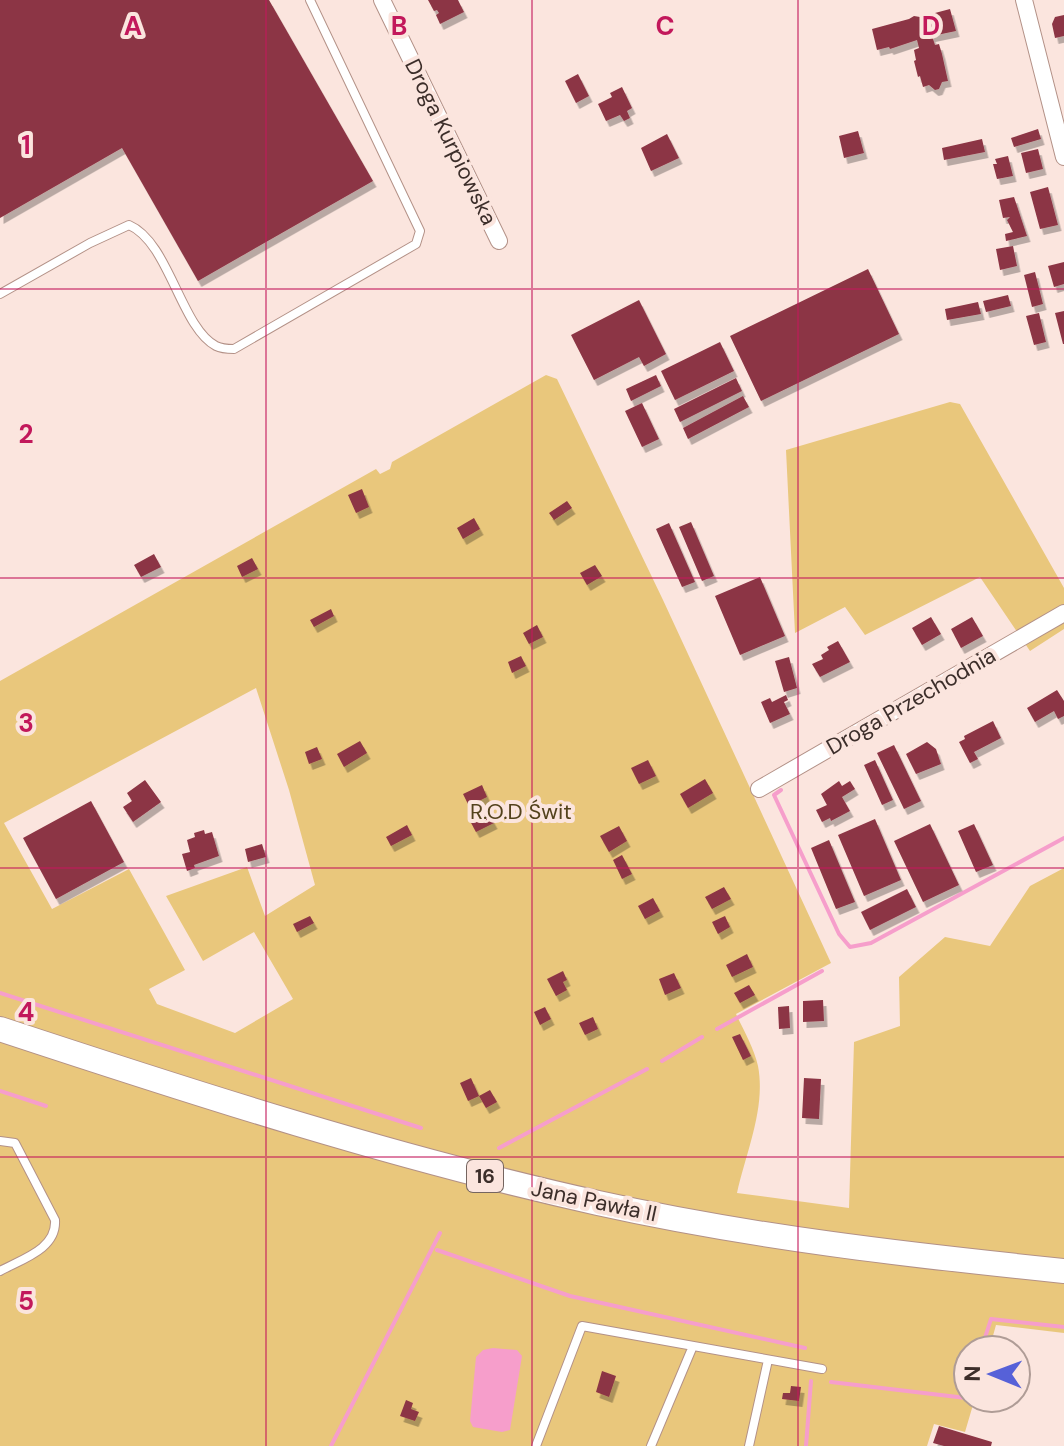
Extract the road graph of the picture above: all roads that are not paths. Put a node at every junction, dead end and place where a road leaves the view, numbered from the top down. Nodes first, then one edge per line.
1 (310, 0) edge
2 (382, 0) edge
3 (1024, 0) edge
4 (1064, 157) edge
5 (499, 241) dead end
6 (0, 294) edge
7 (1064, 613) edge
8 (759, 789) dead end
9 (0, 1029) edge
10 (0, 1141) edge
11 (0, 1271) edge
12 (1064, 1271) edge
13 (693, 1346) junction
14 (768, 1360) junction
15 (822, 1369) dead end
16 (536, 1446) edge
17 (651, 1446) edge
18 (749, 1446) edge

1 - 6 lane
2 - 5 street, Droga Kurpiowska
3 - 4 street
7 - 8 street, Droga Przechodnia
9 - 12 main road, Jana Pawła II / 16
10 - 11 lane
13 - 14 lane
13 - 16 lane
13 - 17 lane
14 - 15 lane
14 - 18 lane

